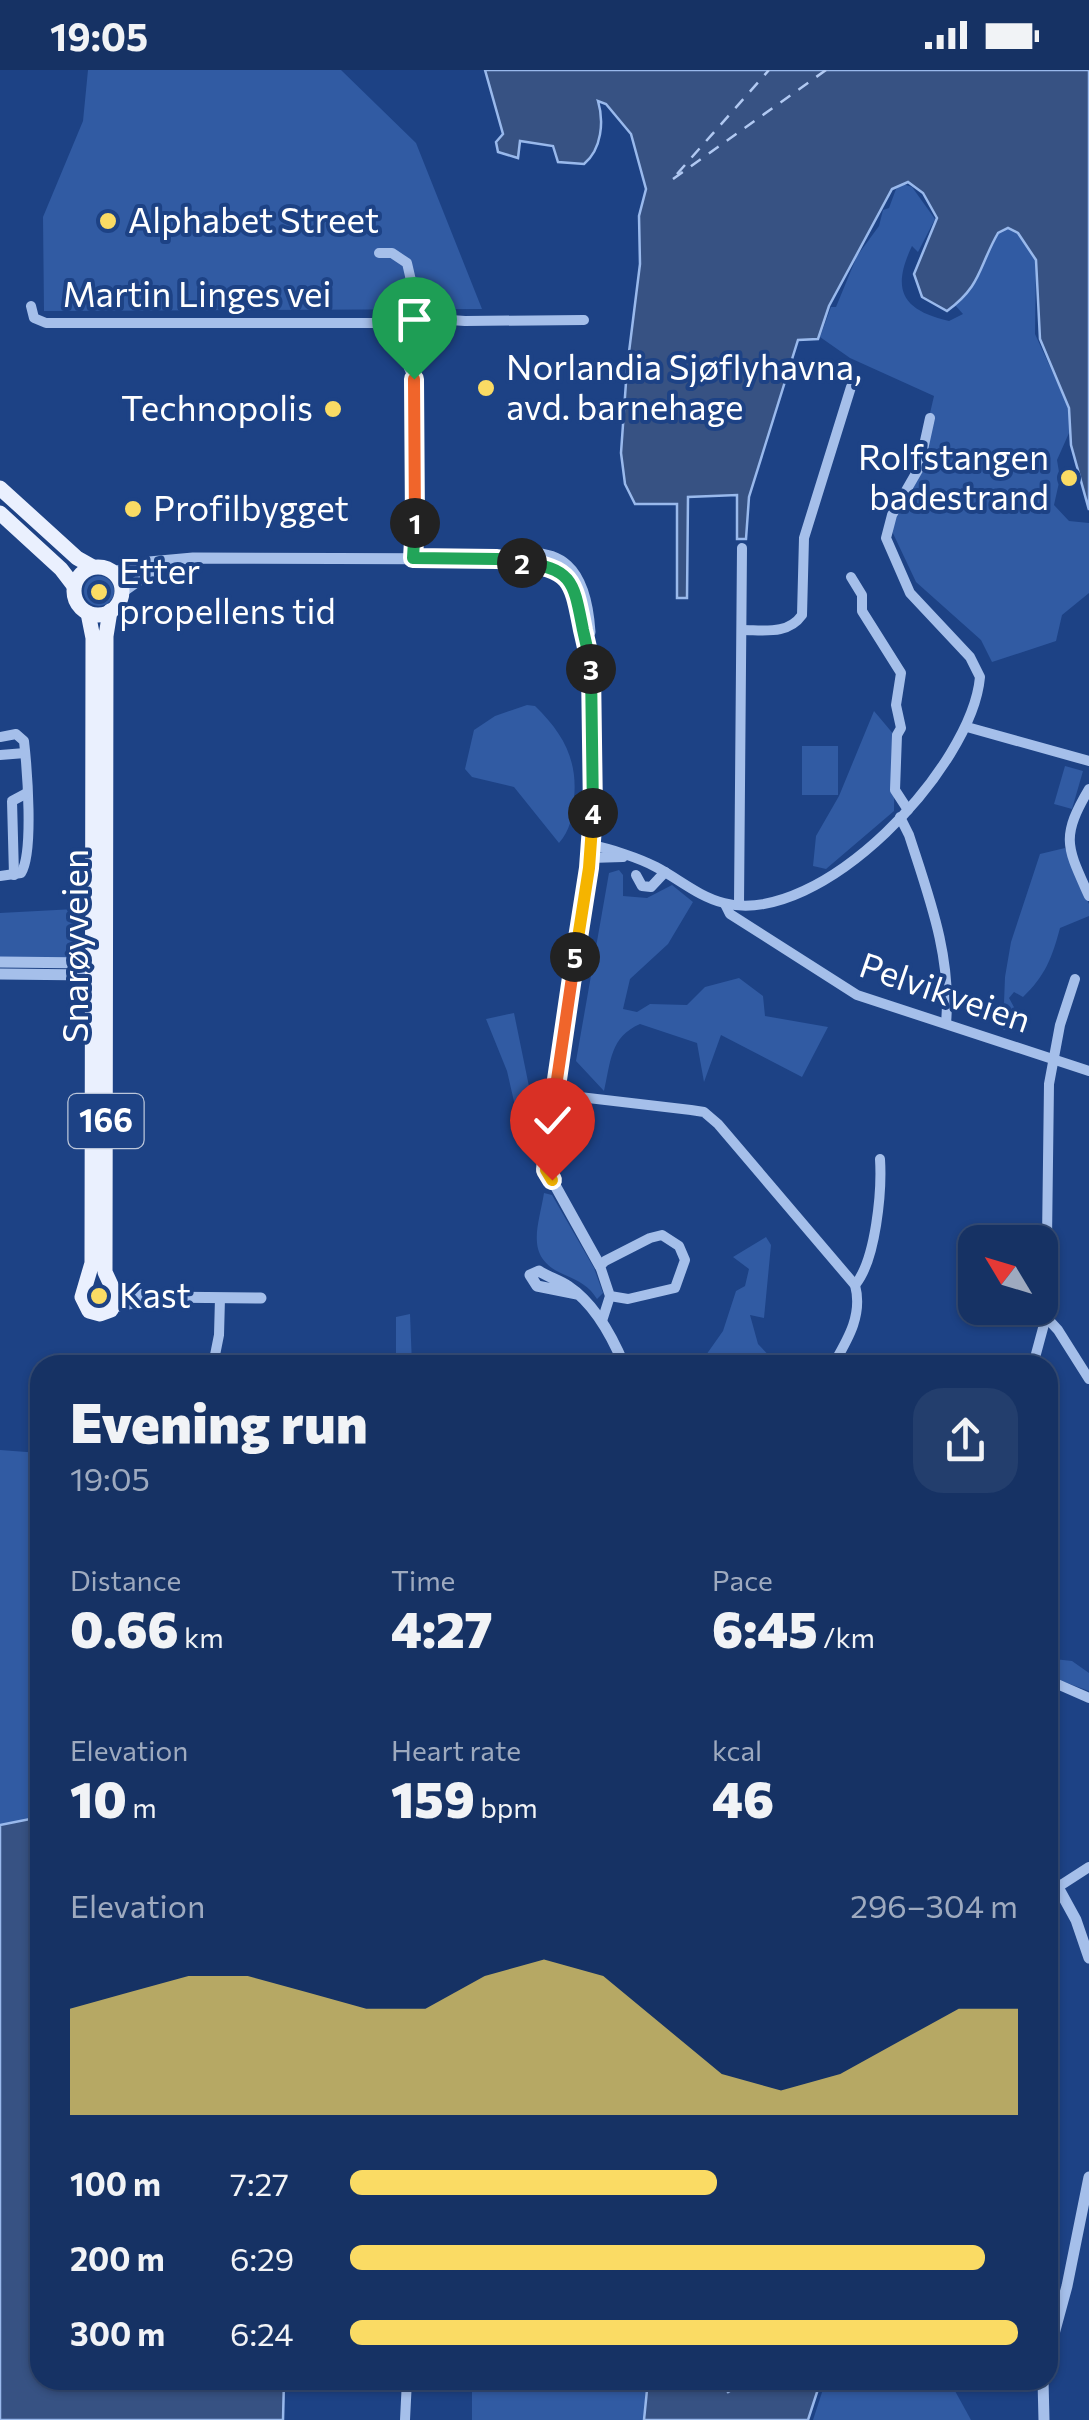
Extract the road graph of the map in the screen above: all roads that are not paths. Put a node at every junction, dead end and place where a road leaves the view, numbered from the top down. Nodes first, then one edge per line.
1 (378, 253) dead end
2 (412, 286) junction
3 (31, 306) dead end
4 (584, 320) dead end
5 (422, 325) junction
6 (403, 326) junction
7 (414, 379) junction
8 (851, 387) dead end
9 (930, 418) dead end
10 (0, 488) edge
11 (0, 513) edge
12 (742, 548) dead end
13 (413, 558) junction
14 (166, 562) junction
15 (93, 567) junction
16 (112, 572) junction
17 (851, 577) dead end
18 (74, 586) junction
19 (122, 592) junction
20 (110, 611) junction
21 (88, 613) junction
22 (742, 630) junction
23 (967, 727) junction
24 (0, 737) edge
25 (25, 753) junction
26 (0, 755) edge
27 (1089, 762) edge
28 (1089, 789) edge
29 (904, 814) junction
30 (591, 851) junction
31 (665, 872) junction
32 (636, 875) dead end
33 (0, 876) edge
34 (1089, 896) edge
35 (725, 904) junction
36 (739, 904) junction
37 (0, 962) edge
38 (97, 966) junction
39 (0, 974) edge
40 (1076, 978) dead end
41 (946, 1023) junction
42 (1053, 1061) junction
43 (1089, 1071) edge
44 (554, 1094) junction
45 (880, 1159) dead end
46 (1048, 1225) edge
47 (600, 1266) junction
48 (545, 1280) dead end
49 (88, 1283) junction
50 (855, 1285) junction
51 (112, 1293) junction
52 (610, 1296) junction
53 (220, 1298) junction
54 (262, 1298) dead end
55 (602, 1320) junction
56 (1044, 1325) edge
57 (1053, 1325) edge
58 (215, 1355) edge
59 (619, 1355) edge
60 (839, 1355) edge
61 (1037, 1355) edge
62 (1089, 1379) edge
63 (1058, 1684) edge
64 (1089, 1698) edge
65 (1089, 1867) edge
66 (1058, 1886) joint
67 (1089, 1958) edge
68 (1089, 2177) edge
69 (1058, 2319) edge
70 (407, 2390) edge
71 (1044, 2390) edge
72 (405, 2420) edge
73 (1044, 2420) edge

1 - 2 street, Martin Linges vei
2 - 5 street, Martin Linges vei
2 - 6 street, Martin Linges vei
3 - 6 street, Martin Linges vei
4 - 5 street
5 - 6 street
5 - 6 street
5 - 7 street, Martin Linges vei
6 - 7 street, Martin Linges vei
7 - 13 street, Martin Linges vei
8 - 22 street
9 - 23 street
10 - 15 main road
11 - 18 main road, 166
12 - 22 street
13 - 14 street
13 - 30 street
14 - 16 street
14 - 19 street
15 - 16 main road
15 - 18 main road
16 - 19 main road
17 - 29 street
18 - 21 main road, 166
19 - 20 main road, 166
20 - 21 main road
20 - 38 main road, Snarøyveien / 166
21 - 38 main road, Snarøyveien / 166
22 - 36 street
23 - 27 street
23 - 29 street
24 - 25 street
25 - 26 street
25 - 33 street
28 - 34 street
29 - 36 street
29 - 41 street
30 - 31 street, Pelvikveien
30 - 44 street
31 - 32 street
31 - 35 street, Pelvikveien
35 - 36 street
35 - 41 street, Pelvikveien
37 - 38 street
38 - 39 street
38 - 49 main road, Snarøyveien / 166
38 - 51 main road, Snarøyveien / 166
40 - 42 street, Pelvikveien
41 - 42 street, Pelvikveien
42 - 43 street, Pelvikveien
42 - 46 street
44 - 47 street
44 - 50 street
45 - 50 street
47 - 52 street
47 - 52 street
48 - 55 street
49 - 51 main road
49 - 51 main road
50 - 60 street
51 - 53 street
52 - 55 street
53 - 54 street
53 - 58 street
55 - 59 street
56 - 61 street
57 - 62 street
63 - 64 street
65 - 66 street
66 - 67 street
68 - 69 street
70 - 72 street
71 - 73 street

